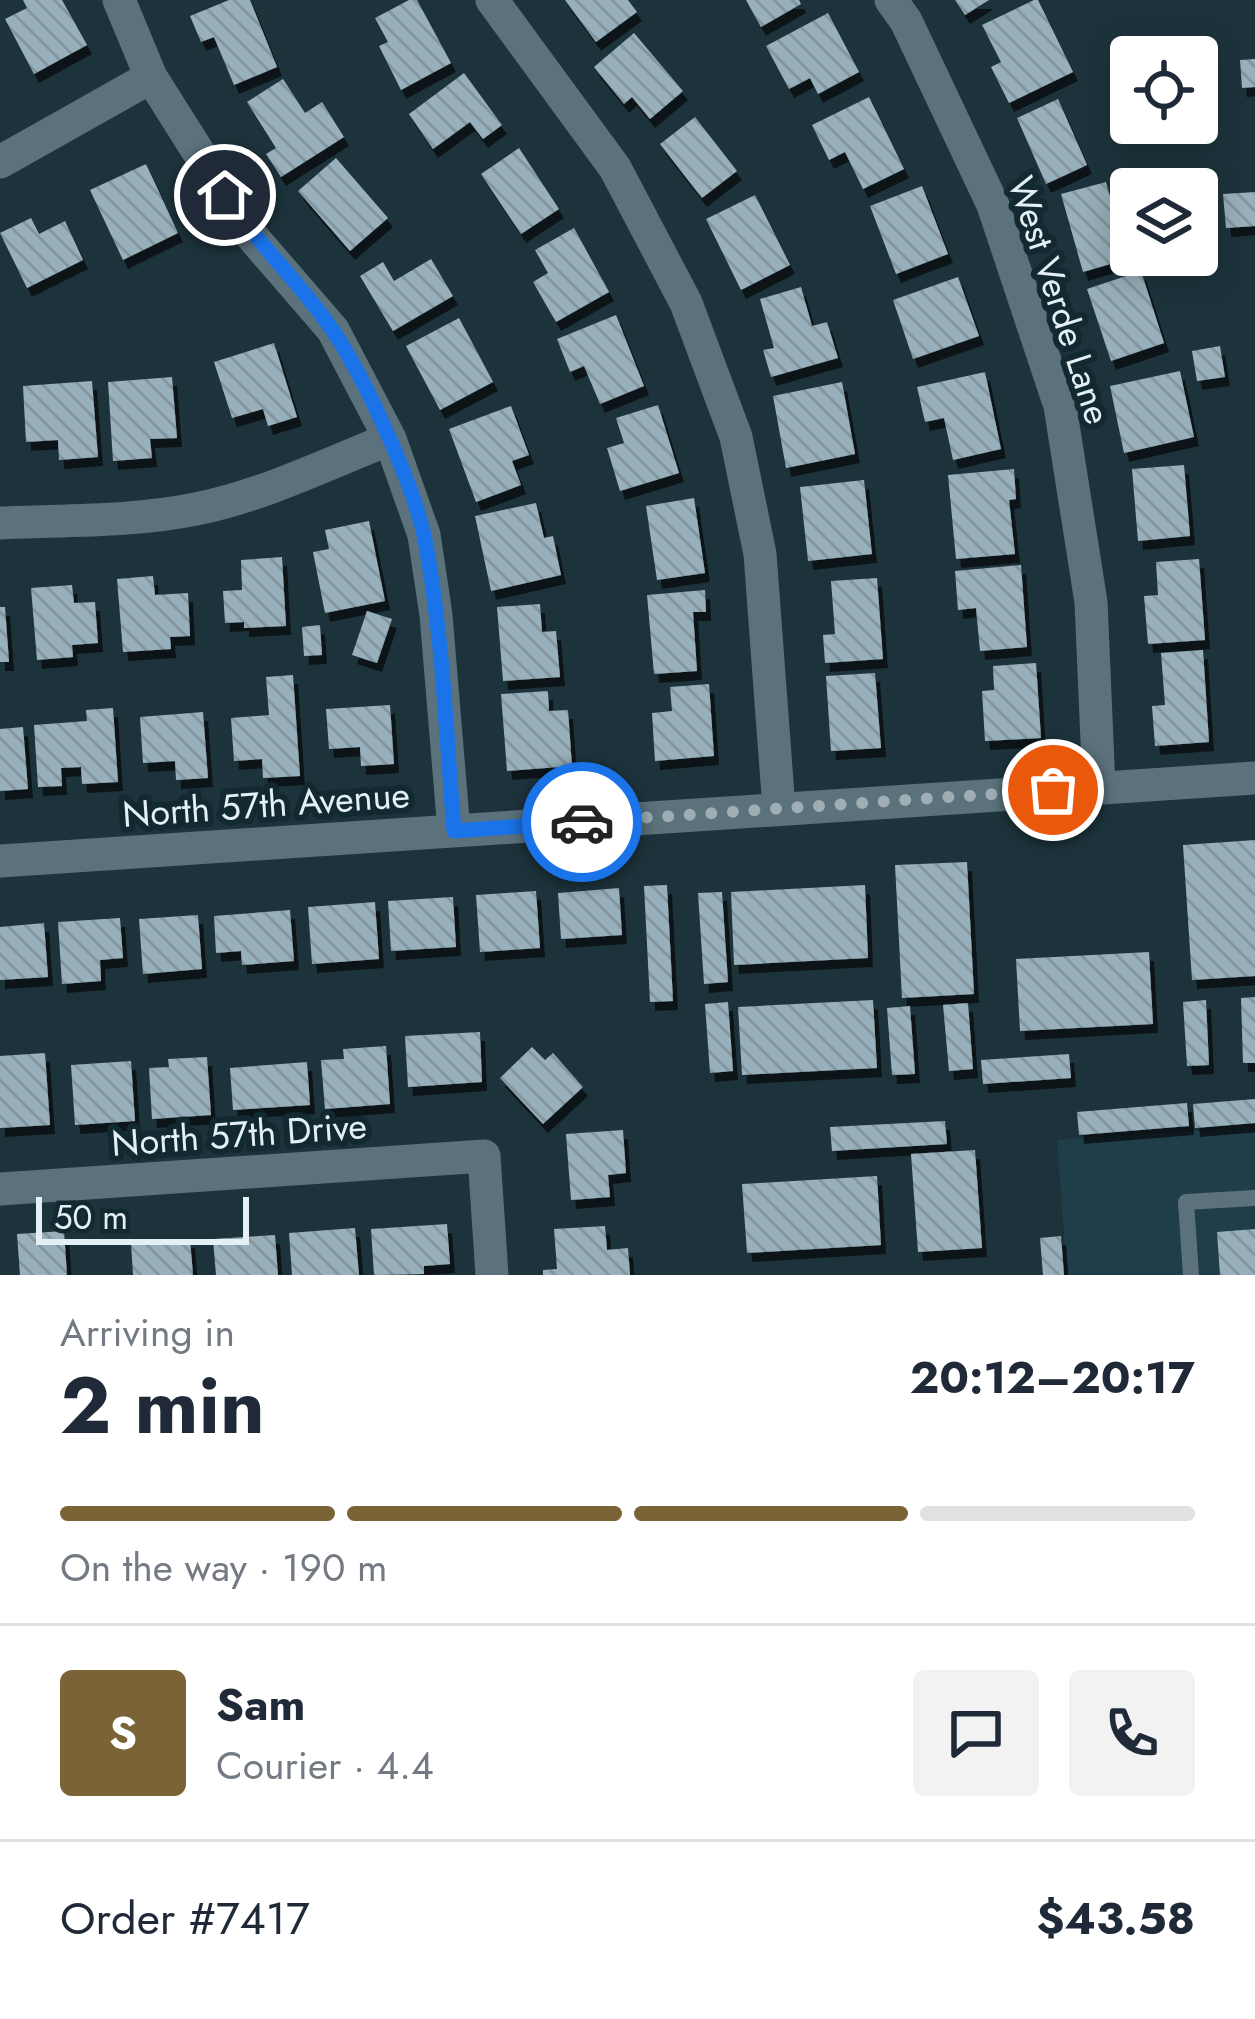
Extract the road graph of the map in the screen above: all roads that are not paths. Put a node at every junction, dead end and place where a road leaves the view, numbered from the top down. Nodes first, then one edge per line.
1 (119, 0) edge
2 (492, 0) edge
3 (891, 0) edge
4 (151, 77) junction
5 (0, 162) edge
6 (390, 440) junction
7 (0, 523) edge
8 (1255, 778) edge
9 (1099, 788) junction
10 (779, 808) junction
11 (454, 831) junction
12 (0, 861) edge
13 (0, 1189) edge
14 (1255, 1198) edge
15 (492, 1275) edge
16 (1191, 1275) edge

1 - 4 street
2 - 10 street
3 - 9 street, West Verde Lane
4 - 5 street
4 - 6 street
6 - 7 street
6 - 11 street
8 - 9 street, North 57th Avenue
9 - 10 street, North 57th Avenue
10 - 11 street, North 57th Avenue
11 - 12 street, North 57th Avenue
13 - 15 street, North 57th Drive
14 - 16 lane

